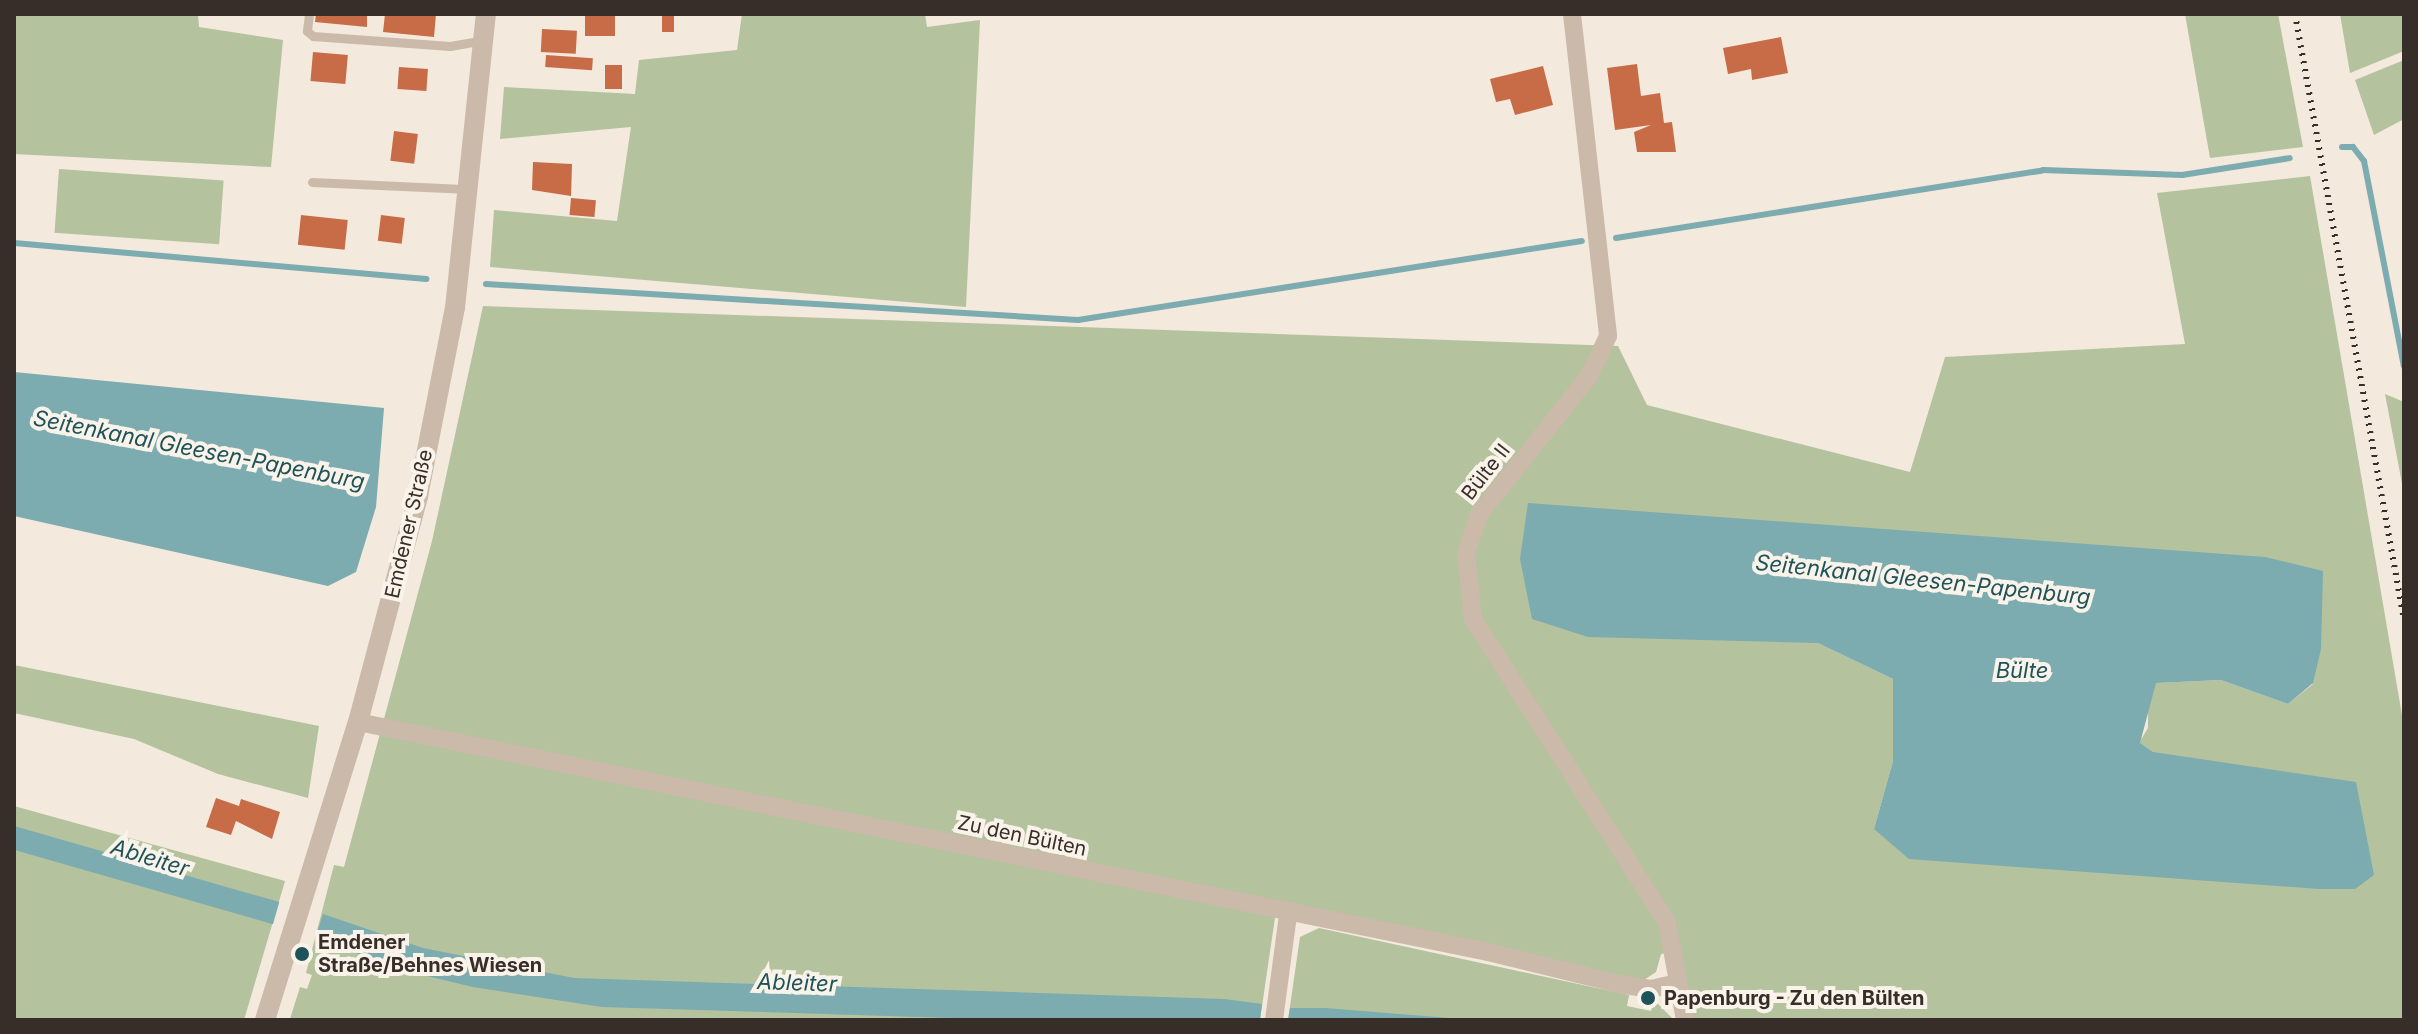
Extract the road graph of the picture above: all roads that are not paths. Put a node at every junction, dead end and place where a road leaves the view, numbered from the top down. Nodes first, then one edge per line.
1 (309, 14) edge
2 (486, 14) edge
3 (1572, 14) edge
4 (483, 40) junction
5 (312, 182) dead end
6 (469, 189) junction
7 (358, 722) junction
8 (1288, 915) junction
9 (1677, 983) junction
10 (265, 1020) edge
11 (1274, 1020) edge
12 (1685, 1020) edge

1 - 4 lane
2 - 4 street, Emdener Straße
3 - 9 street, Bülte II
4 - 6 street, Emdener Straße
5 - 6 lane
6 - 7 street, Emdener Straße
7 - 8 street, Zu den Bülten
7 - 10 street, Emdener Straße
8 - 9 street, Zu den Bülten
8 - 11 street
9 - 12 street, Bülte II

